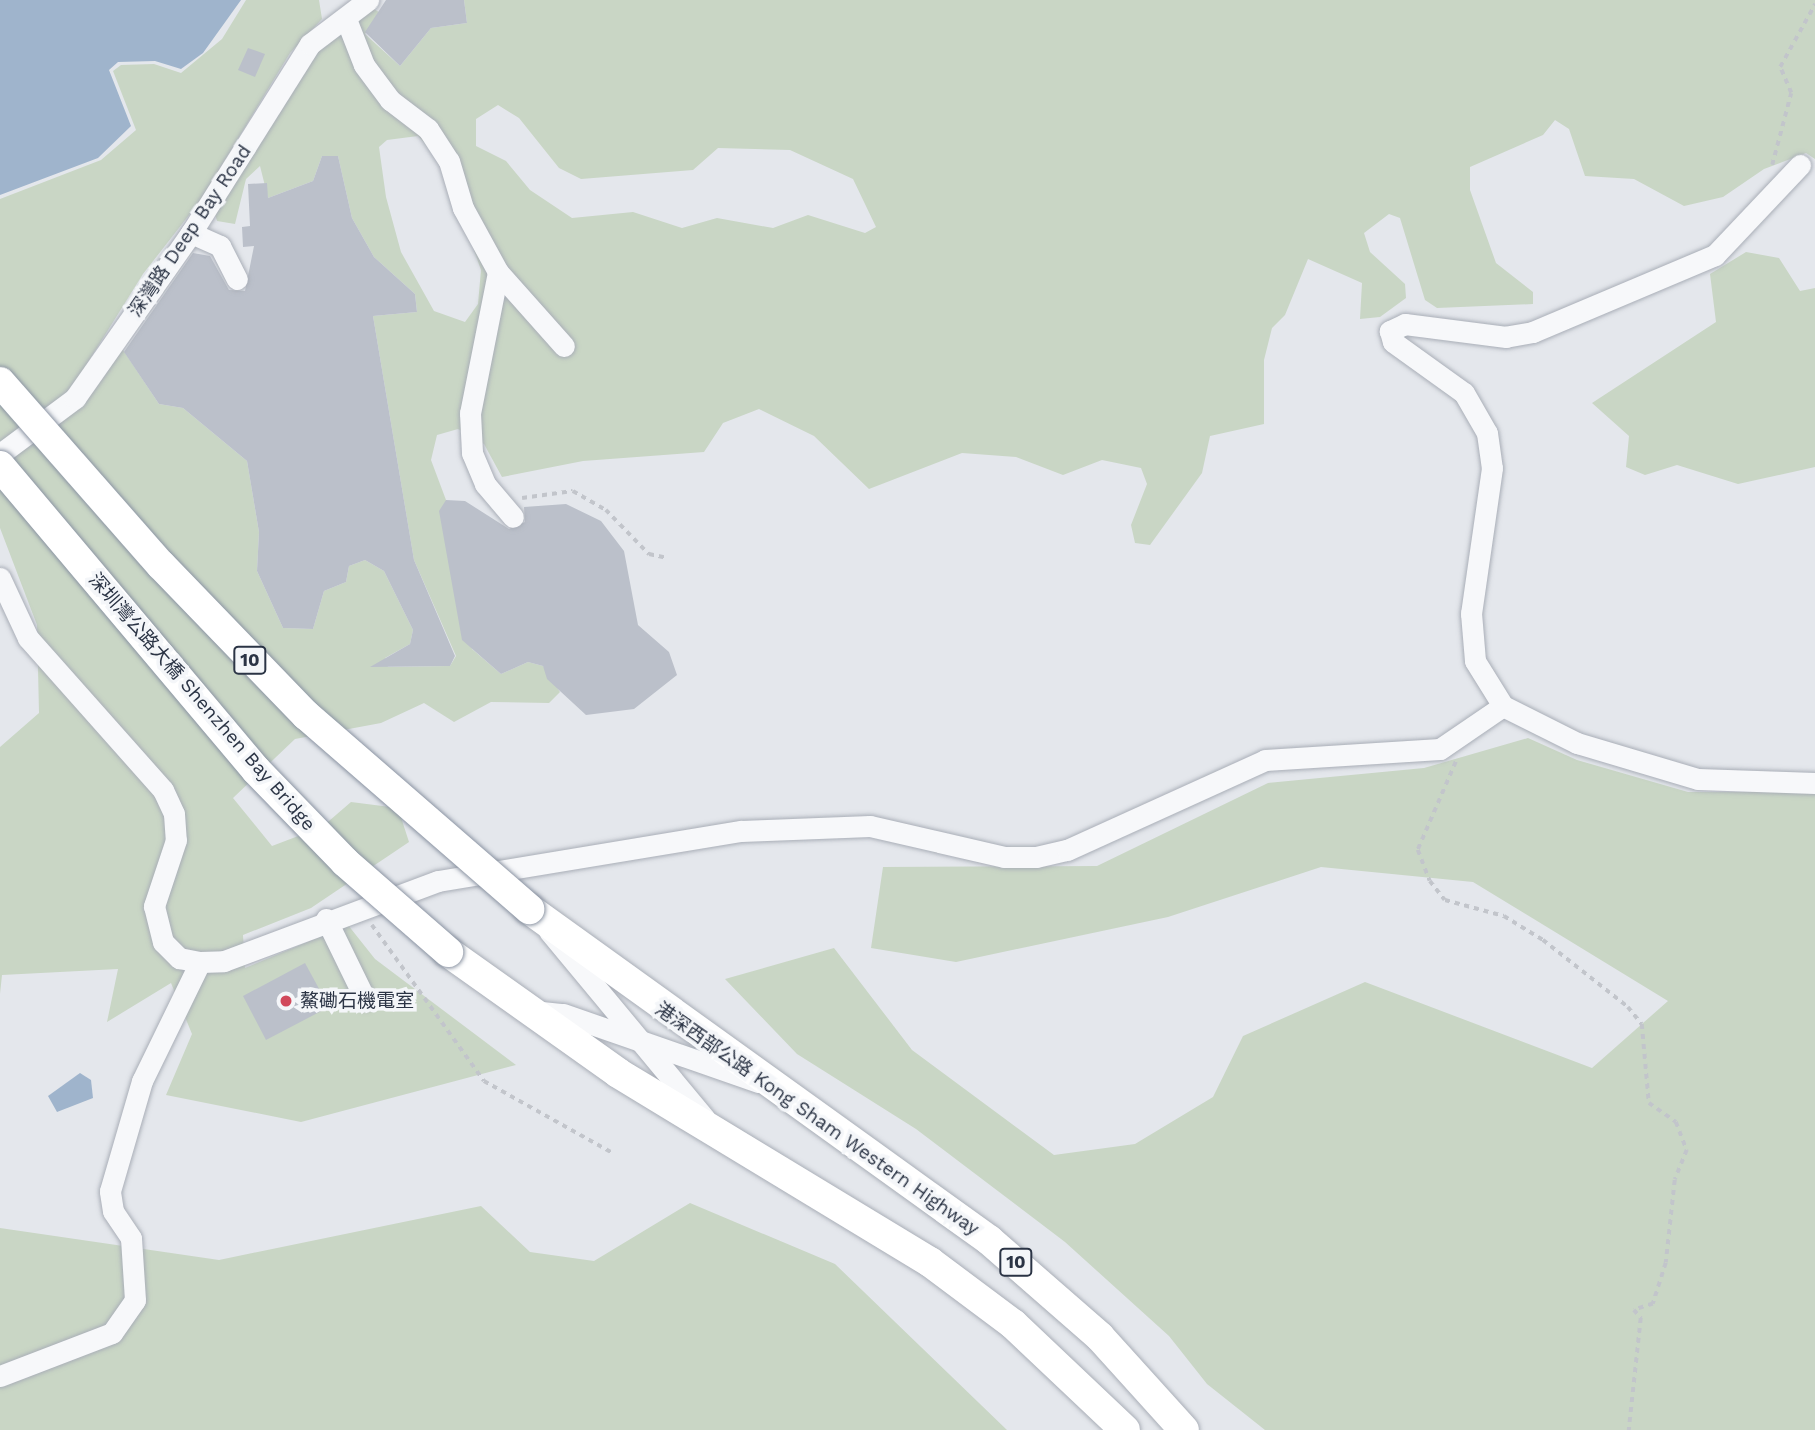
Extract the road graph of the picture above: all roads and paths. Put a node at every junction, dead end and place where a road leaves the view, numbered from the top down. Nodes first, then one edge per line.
1 (368, 0) edge
2 (1815, 4) edge
3 (346, 19) junction
4 (1800, 164) dead end
5 (1765, 201) junction
6 (191, 233) junction
7 (498, 272) junction
8 (237, 279) dead end
9 (564, 346) dead end
10 (0, 382) edge
11 (0, 454) edge
12 (0, 466) edge
13 (506, 509) joint
14 (668, 558) dead end
15 (0, 578) edge
16 (1503, 706) junction
17 (1472, 727) junction
18 (1815, 783) edge
19 (359, 906) junction
20 (534, 914) junction
21 (326, 919) junction
22 (200, 962) junction
23 (365, 999) dead end
24 (523, 1010) junction
25 (639, 1041) junction
26 (769, 1084) junction
27 (726, 1138) junction
28 (613, 1153) dead end
29 (0, 1376) edge
30 (1156, 1396) junction
31 (1117, 1424) edge
32 (1184, 1430) edge
33 (1198, 1430) edge
34 (1629, 1430) edge

1 - 3 street, 深灣路 Deep Bay Road
2 - 5 path
3 - 6 street, 深灣路 Deep Bay Road
3 - 7 street
4 - 5 street
5 - 16 street
6 - 8 street
6 - 11 street, 深灣路 Deep Bay Road
7 - 9 street
7 - 13 street
10 - 20 highway, 10, bridge
12 - 24 highway, 深圳灣公路大橋 Shenzhen Bay Bridge / 10, bridge
13 - 14 path
15 - 22 street
16 - 17 street
16 - 18 street
17 - 19 street
17 - 34 path
19 - 21 street
19 - 28 path
20 - 25 street
20 - 26 highway, 港深西部公路 Kong Sham Western Highway / 10
21 - 22 street
21 - 23 street
22 - 29 street
24 - 25 street
24 - 27 highway, 10
25 - 26 street
25 - 27 street
26 - 30 highway, 港深西部公路 Kong Sham Western Highway / 10
27 - 31 highway, 10
30 - 32 highway, 港深西部公路 Kong Sham Western Highway / 10
30 - 33 highway

